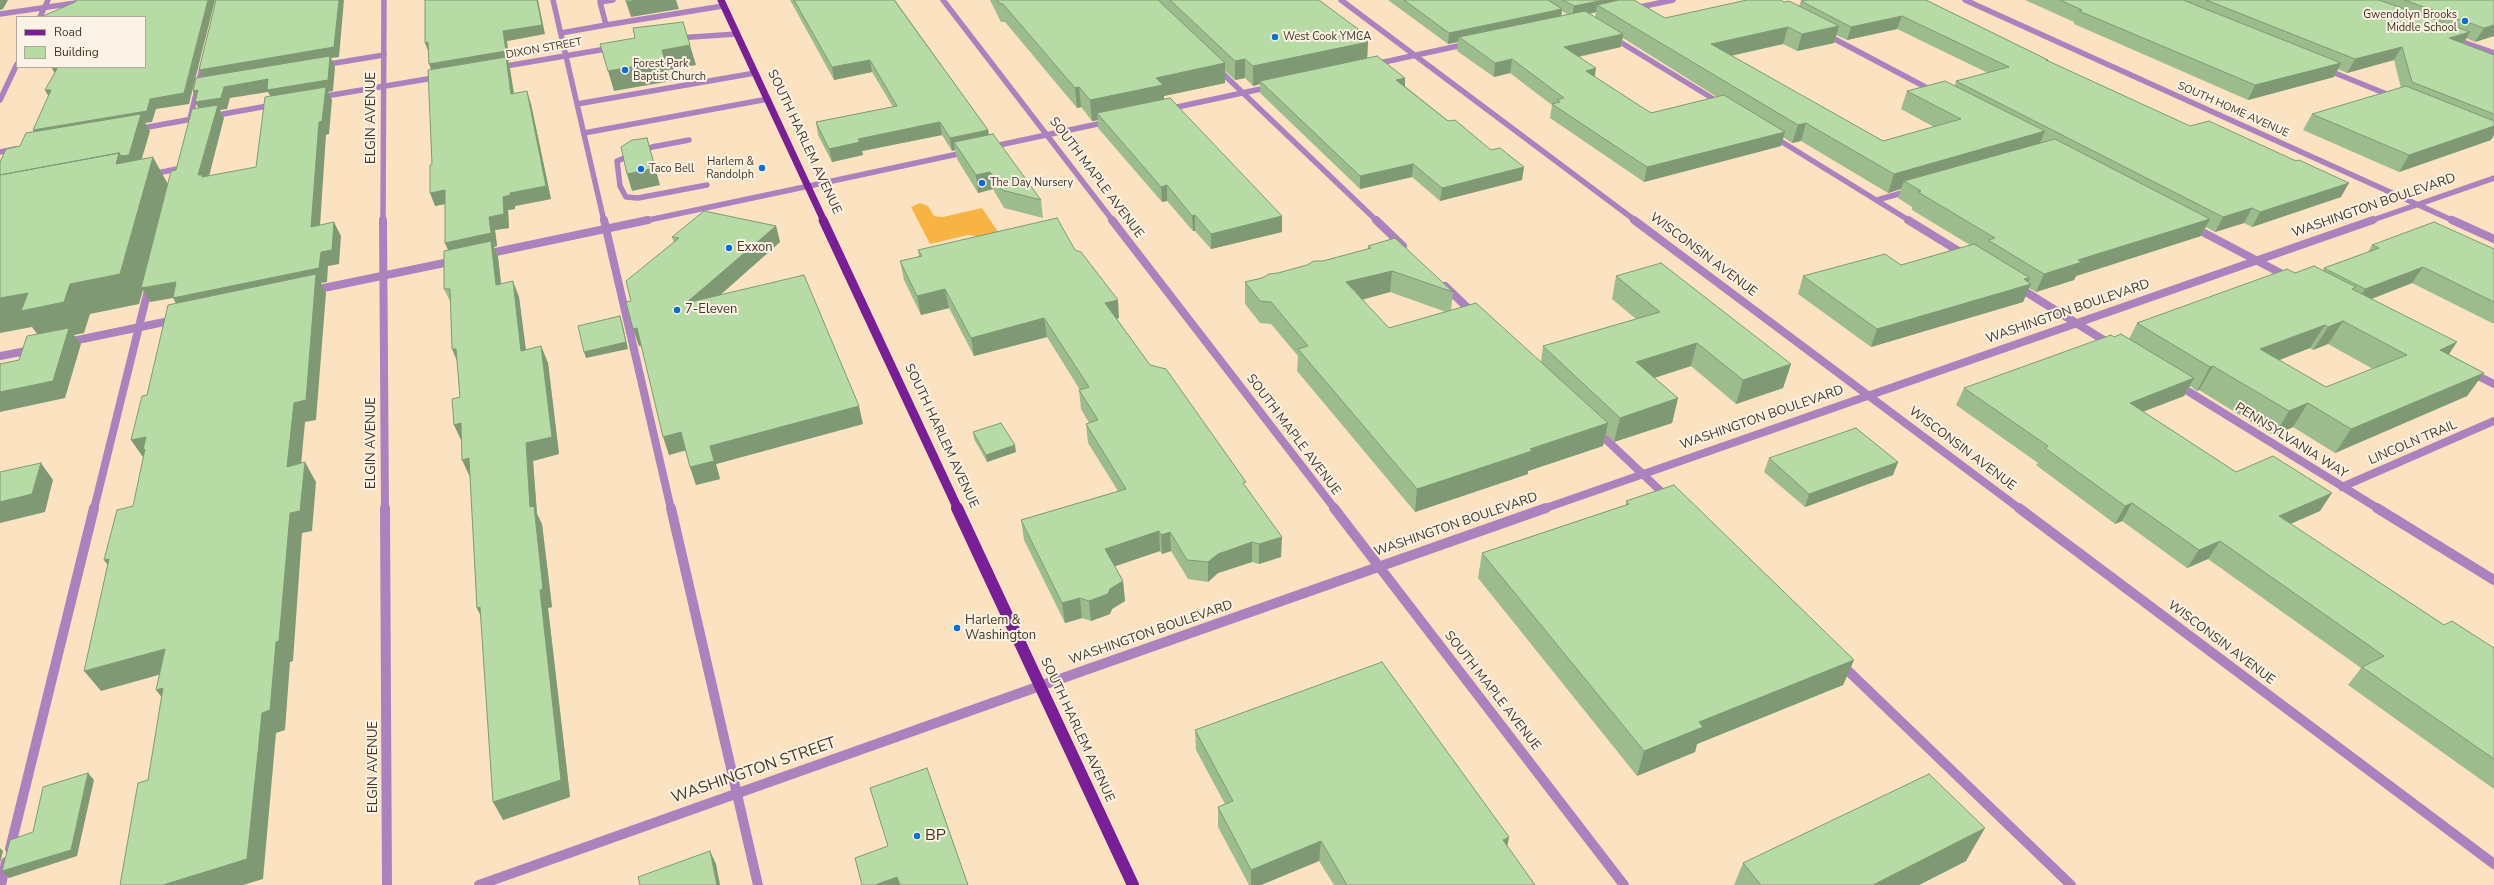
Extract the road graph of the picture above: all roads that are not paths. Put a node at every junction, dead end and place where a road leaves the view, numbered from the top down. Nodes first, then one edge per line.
1 (48, 0) edge
2 (96, 0) edge
3 (384, 0) edge
4 (553, 0) edge
5 (613, 0) edge
6 (943, 0) edge
7 (1341, 0) edge
8 (1673, 0) edge
9 (1964, 0) edge
10 (722, 3) edge
11 (44, 7) junction
12 (1628, 10) edge
13 (0, 14) edge
14 (40, 16) edge
15 (606, 26) junction
16 (1602, 31) edge
17 (1821, 32) edge
18 (561, 33) junction
19 (737, 34) junction
20 (2450, 37) edge
21 (671, 38) edge
22 (1478, 42) edge
23 (619, 46) edge
24 (2494, 53) edge
25 (206, 54) edge
26 (384, 55) junction
27 (566, 56) junction
28 (1414, 56) junction
29 (1370, 65) edge
30 (16, 66) edge
31 (314, 66) edge
32 (1214, 66) edge
33 (2318, 66) edge
34 (490, 68) edge
35 (755, 73) junction
36 (444, 76) edge
37 (1280, 85) edge
38 (384, 86) junction
39 (1242, 93) junction
40 (1937, 93) edge
41 (312, 98) edge
42 (2398, 98) edge
43 (0, 100) edge
44 (768, 100) junction
45 (282, 104) edge
46 (577, 104) junction
47 (1726, 107) edge
48 (1158, 111) edge
49 (190, 120) junction
50 (1112, 121) edge
51 (127, 130) edge
52 (187, 132) edge
53 (1766, 132) edge
54 (584, 133) junction
55 (1046, 135) junction
56 (689, 140) dead end
57 (25, 148) edge
58 (979, 149) edge
59 (972, 151) edge
60 (0, 152) edge
61 (177, 170) edge
62 (147, 175) edge
63 (2494, 178) edge
64 (707, 186) dead end
65 (809, 186) junction
66 (1914, 190) edge
67 (1877, 200) junction
68 (2417, 204) junction
69 (2185, 223) edge
70 (606, 228) junction
71 (2494, 239) edge
72 (1411, 253) edge
73 (474, 256) edge
74 (1972, 259) edge
75 (459, 260) edge
76 (2256, 260) junction
77 (151, 276) edge
78 (383, 276) junction
79 (1440, 281) edge
80 (2296, 281) edge
81 (2012, 284) edge
82 (304, 292) edge
83 (184, 318) edge
84 (1480, 319) edge
85 (2076, 323) junction
86 (138, 327) junction
87 (62, 343) edge
88 (2115, 347) edge
89 (38, 348) edge
90 (0, 356) edge
91 (2467, 370) edge
92 (2168, 380) edge
93 (2494, 384) edge
94 (1868, 395) junction
95 (2494, 421) edge
96 (1589, 423) edge
97 (1643, 474) junction
98 (2342, 486) junction
99 (1676, 506) edge
100 (1378, 567) junction
101 (2494, 580) edge
102 (1834, 658) edge
103 (1040, 686) junction
104 (737, 794) junction
105 (2494, 864) edge
106 (1, 885) edge
107 (386, 885) edge
108 (479, 885) edge
109 (758, 885) edge
110 (1133, 885) edge
111 (1624, 885) edge
112 (2071, 885) edge

1 - 11 street
2 - 11 street
3 - 26 street, ELGIN AVENUE
4 - 18 street
5 - 15 street
6 - 55 street, SOUTH MAPLE AVENUE
7 - 28 street, WISCONSIN AVENUE
8 - 12 street
9 - 68 street, SOUTH HOME AVENUE
10 - 15 street
10 - 19 main road, SOUTH HARLEM AVENUE
11 - 13 street
11 - 14 street
15 - 18 street
16 - 47 street
17 - 40 street
18 - 27 street
19 - 21 street
19 - 35 main road, SOUTH HARLEM AVENUE
20 - 24 street
22 - 28 street
23 - 27 street, DIXON STREET
25 - 49 street
26 - 31 street
26 - 38 street, ELGIN AVENUE
27 - 34 street, DIXON STREET
27 - 46 street
28 - 29 street
28 - 94 street, WISCONSIN AVENUE
30 - 43 street
32 - 39 street
33 - 42 street
35 - 44 main road, SOUTH HARLEM AVENUE
35 - 46 street
36 - 38 street
37 - 39 street
38 - 41 street
38 - 78 street, ELGIN AVENUE
39 - 48 street
39 - 72 street
44 - 54 street
44 - 65 main road, SOUTH HARLEM AVENUE
45 - 49 street
46 - 54 street
49 - 51 street
49 - 52 street
50 - 55 street
53 - 67 street
54 - 70 street
55 - 58 street
55 - 100 street, SOUTH MAPLE AVENUE
56 - 64 street
57 - 60 street
59 - 65 street
61 - 62 street
63 - 68 street, WASHINGTON BOULEVARD
65 - 70 street
65 - 103 main road, SOUTH HARLEM AVENUE
66 - 67 street
67 - 74 street
68 - 71 street, SOUTH HOME AVENUE
68 - 76 street, WASHINGTON BOULEVARD
69 - 76 street
70 - 73 street
70 - 104 street
75 - 78 street
76 - 80 street
76 - 85 street, WASHINGTON BOULEVARD
77 - 86 street
78 - 82 street
78 - 107 street, ELGIN AVENUE
79 - 84 street
81 - 85 street
83 - 86 street
85 - 88 street
85 - 94 street, WASHINGTON BOULEVARD
86 - 87 street
86 - 106 street
89 - 90 street
91 - 93 street
92 - 98 street, PENNSYLVANIA WAY
94 - 97 street, WASHINGTON BOULEVARD
94 - 105 street, WISCONSIN AVENUE
95 - 98 street, LINCOLN TRAIL
96 - 97 street
97 - 99 street
97 - 100 street, WASHINGTON BOULEVARD
98 - 101 street, PENNSYLVANIA WAY
100 - 103 street, WASHINGTON BOULEVARD
100 - 111 street, SOUTH MAPLE AVENUE
102 - 112 street
103 - 104 street, WASHINGTON STREET
103 - 110 main road, SOUTH HARLEM AVENUE
104 - 108 street, WASHINGTON STREET
104 - 109 street

